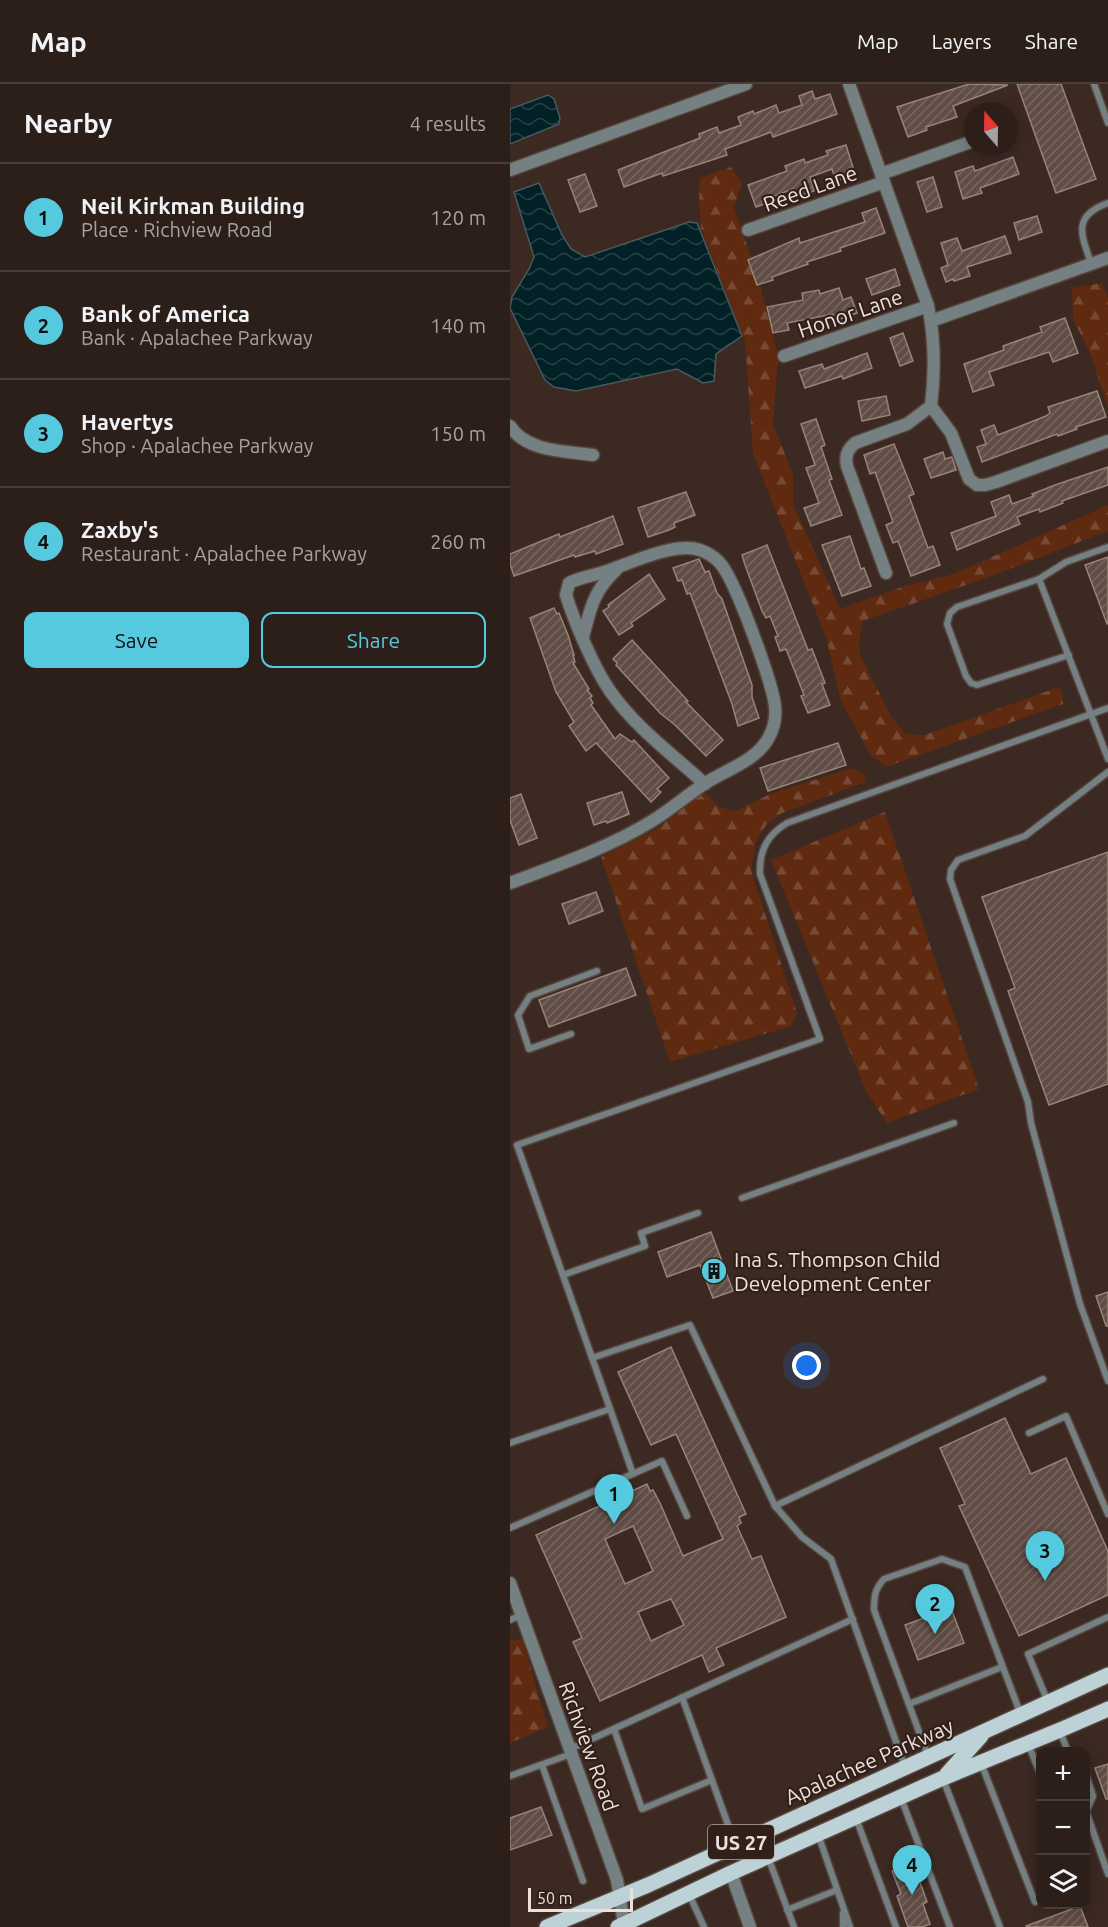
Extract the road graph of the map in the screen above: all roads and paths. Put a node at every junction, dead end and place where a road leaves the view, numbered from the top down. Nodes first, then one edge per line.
1 (746, 84) edge
2 (849, 84) edge
3 (1094, 84) edge
4 (1108, 123) edge
5 (964, 145) edge
6 (510, 170) edge
7 (883, 178) junction
8 (1108, 203) edge
9 (748, 230) dead end
10 (1108, 258) edge
11 (1092, 264) junction
12 (928, 306) junction
13 (931, 321) junction
14 (784, 356) dead end
15 (931, 406) junction
16 (510, 426) edge
17 (1108, 441) edge
18 (593, 455) dead end
19 (1108, 547) edge
20 (620, 567) junction
21 (886, 573) dead end
22 (1039, 579) junction
23 (583, 637) junction
24 (1069, 655) junction
25 (1108, 708) edge
26 (1092, 713) junction
27 (1108, 759) edge
28 (1108, 772) edge
29 (705, 784) junction
30 (510, 882) edge
31 (597, 971) dead end
32 (571, 1034) dead end
33 (954, 1123) dead end
34 (742, 1198) dead end
35 (698, 1213) dead end
36 (563, 1275) junction
37 (592, 1358) junction
38 (1043, 1379) dead end
39 (1108, 1381) edge
40 (610, 1409) junction
41 (1029, 1433) dead end
42 (510, 1443) edge
43 (633, 1474) junction
44 (775, 1506) junction
45 (1108, 1514) edge
46 (687, 1516) dead end
47 (510, 1527) edge
48 (510, 1582) edge
49 (516, 1617) edge
50 (1108, 1617) edge
51 (853, 1619) junction
52 (1002, 1667) junction
53 (1108, 1676) edge
54 (682, 1697) junction
55 (1048, 1702) junction
56 (909, 1704) junction
57 (1108, 1708) edge
58 (1020, 1715) junction
59 (614, 1729) junction
60 (986, 1731) junction
61 (1060, 1731) junction
62 (1027, 1744) junction
63 (1066, 1747) edge
64 (570, 1751) junction
65 (928, 1756) junction
66 (981, 1763) junction
67 (1036, 1763) edge
68 (542, 1764) junction
69 (905, 1767) junction
70 (510, 1776) edge
71 (943, 1778) junction
72 (712, 1780) junction
73 (1090, 1787) edge
74 (901, 1797) junction
75 (1090, 1802) edge
76 (856, 1817) junction
77 (1090, 1822) edge
78 (818, 1834) junction
79 (736, 1845) junction
80 (768, 1857) junction
81 (731, 1873) junction
82 (1108, 1874) edge
83 (583, 1881) dead end
84 (837, 1890) junction
85 (688, 1894) junction
86 (620, 1897) junction
87 (1035, 1902) dead end
88 (842, 1904) junction
89 (788, 1910) junction
90 (622, 1926) edge
91 (548, 1927) edge
92 (704, 1927) edge
93 (750, 1927) edge
94 (794, 1927) edge
95 (843, 1927) edge
96 (850, 1927) edge
97 (897, 1927) edge
98 (950, 1927) edge
99 (1000, 1927) edge

1 - 6 street
2 - 7 street
3 - 4 lane
5 - 7 street, Reed Lane
7 - 9 street, Reed Lane
7 - 12 street
8 - 11 lane
10 - 11 street
11 - 13 street
12 - 13 street
12 - 14 street, Honor Lane
13 - 15 street
15 - 17 street
15 - 21 street
16 - 18 street
19 - 22 lane
20 - 23 street
20 - 23 street
20 - 29 street
22 - 24 lane
22 - 24 lane
23 - 29 street
24 - 26 lane
25 - 26 lane
26 - 27 lane
26 - 36 lane
28 - 39 lane
29 - 30 street
31 - 32 lane
33 - 34 lane
35 - 36 lane
36 - 37 lane
37 - 40 lane
37 - 44 lane
38 - 44 lane
40 - 42 lane
40 - 43 lane
41 - 45 lane
43 - 46 lane
43 - 47 lane
44 - 51 lane
48 - 49 street, Richview Road
49 - 64 street, Richview Road
50 - 55 lane
51 - 54 lane
51 - 69 lane
52 - 56 lane
52 - 56 lane
52 - 58 lane
53 - 55 main road, Apalachee Parkway / US 27
54 - 59 lane
54 - 72 lane
55 - 58 main road, Apalachee Parkway / US 27
56 - 65 lane
57 - 61 main road, US 27
58 - 60 main road, Apalachee Parkway / US 27
59 - 64 lane
59 - 72 lane
60 - 65 main road, Apalachee Parkway / US 27
60 - 71 main road
61 - 62 main road, US 27
61 - 63 lane
62 - 66 main road, US 27
62 - 67 lane
64 - 68 lane
64 - 86 street, Richview Road
65 - 69 main road, Apalachee Parkway / US 27
66 - 71 main road, US 27
66 - 87 lane
68 - 70 lane
68 - 83 lane
69 - 71 main road
69 - 79 main road, Apalachee Parkway / US 27
71 - 74 main road, US 27
71 - 99 lane
72 - 79 lane
73 - 75 lane
74 - 76 main road, US 27
74 - 98 lane
76 - 78 main road, US 27
76 - 97 lane
77 - 82 lane
78 - 80 main road, US 27
78 - 84 lane
79 - 86 main road, Apalachee Parkway / US 27
80 - 81 main road, US 27
80 - 89 lane
81 - 85 main road, US 27
81 - 93 street
84 - 88 lane
84 - 89 lane
85 - 90 main road, US 27
85 - 92 lane
86 - 90 street, Richview Road
86 - 91 main road, Apalachee Parkway / US 27
88 - 95 lane
88 - 96 lane
89 - 94 lane

